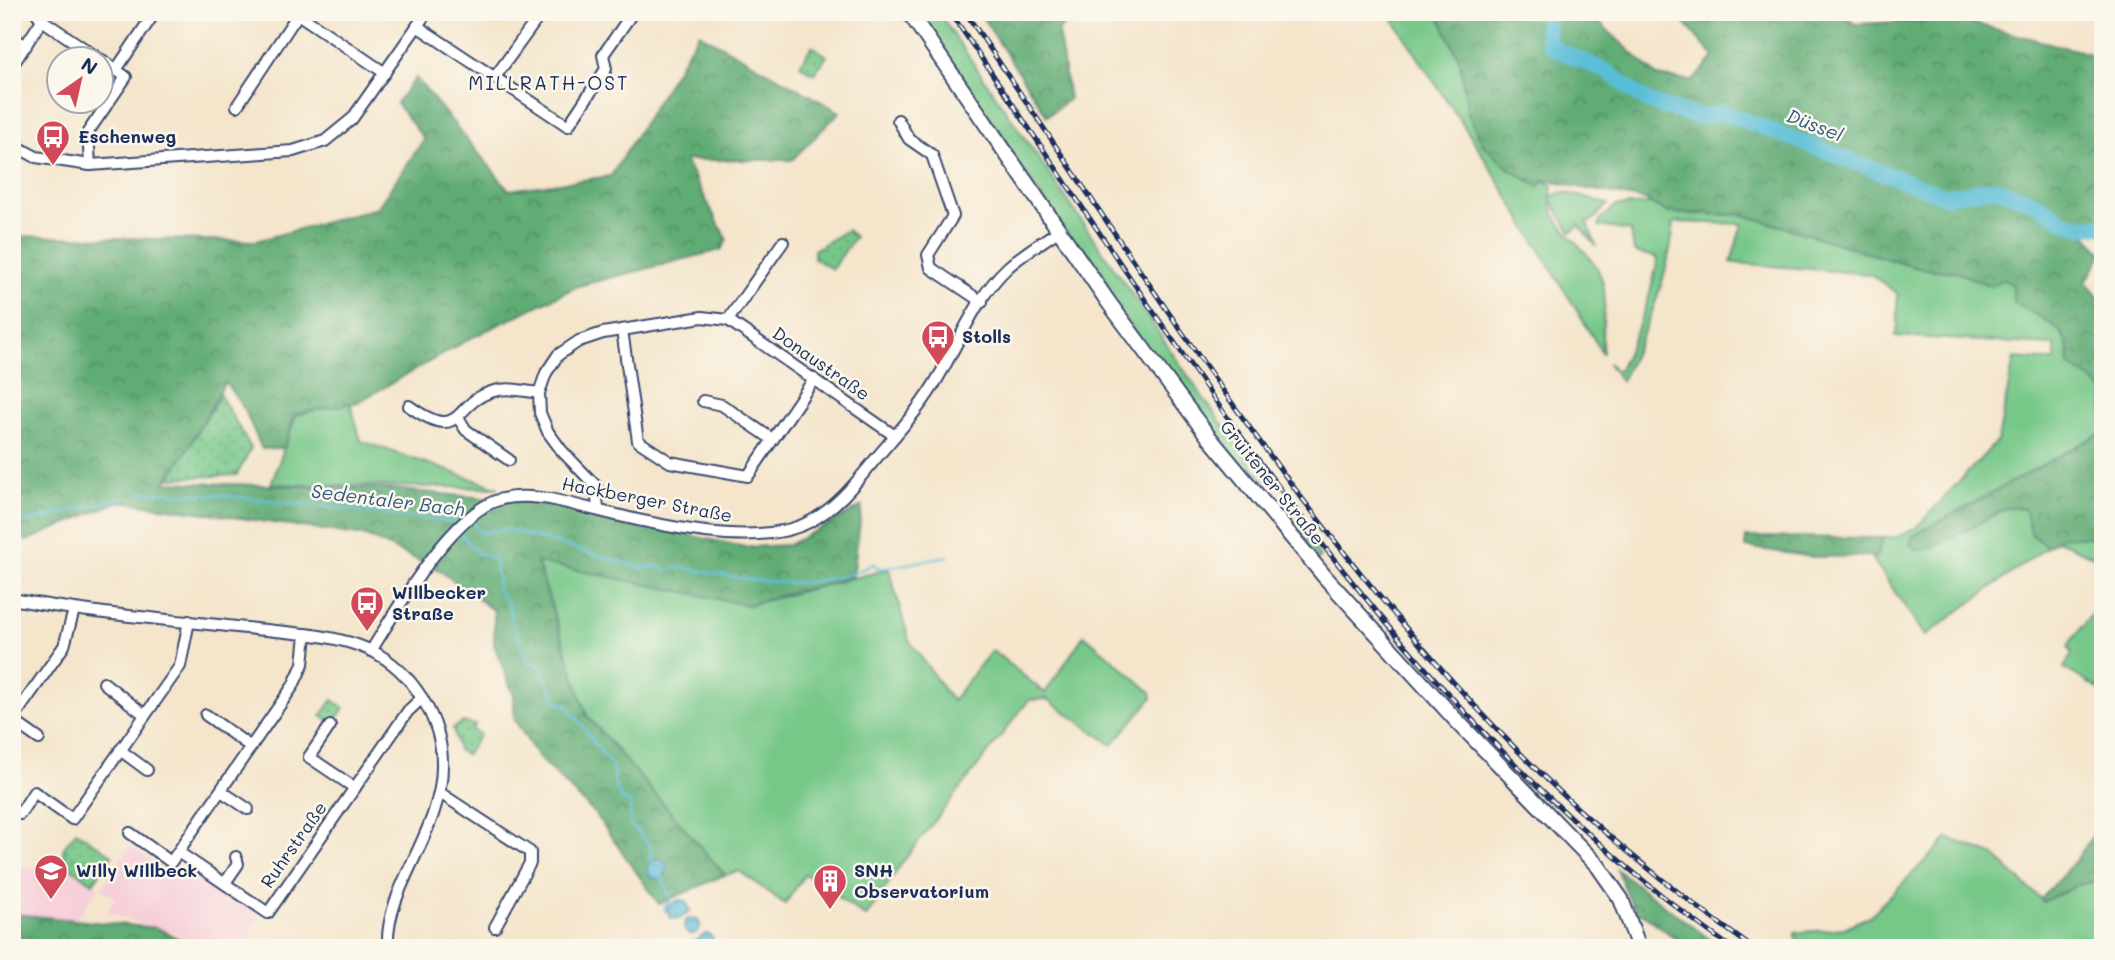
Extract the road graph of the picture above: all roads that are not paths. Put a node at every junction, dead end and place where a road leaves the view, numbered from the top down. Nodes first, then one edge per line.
1 (155, 12) edge
2 (427, 12) edge
3 (542, 12) edge
4 (633, 12) edge
5 (909, 12) edge
6 (297, 13) edge
7 (39, 16) edge
8 (417, 26) junction
9 (12, 37) edge
10 (26, 46) junction
11 (81, 46) edge
12 (12, 66) edge
13 (116, 70) joint
14 (385, 73) junction
15 (495, 77) junction
16 (116, 91) edge
17 (237, 106) dead end
18 (99, 116) edge
19 (898, 120) dead end
20 (12, 144) edge
21 (90, 165) junction
22 (1058, 231) junction
23 (783, 242) dead end
24 (982, 302) junction
25 (728, 320) junction
26 (622, 330) junction
27 (814, 379) junction
28 (539, 393) junction
29 (703, 401) dead end
30 (409, 406) dead end
31 (459, 418) junction
32 (895, 436) junction
33 (772, 439) junction
34 (509, 460) dead end
35 (598, 509) junction
36 (12, 599) edge
37 (74, 610) junction
38 (189, 621) junction
39 (306, 634) junction
40 (371, 651) junction
41 (104, 683) dead end
42 (422, 698) junction
43 (145, 715) junction
44 (206, 715) dead end
45 (12, 720) edge
46 (330, 726) dead end
47 (39, 739) dead end
48 (251, 747) junction
49 (120, 750) junction
50 (146, 770) dead end
51 (355, 788) junction
52 (220, 790) junction
53 (440, 793) junction
54 (248, 809) dead end
55 (16, 811) edge
56 (12, 824) edge
57 (130, 833) dead end
58 (178, 852) junction
59 (236, 857) dead end
60 (225, 883) junction
61 (495, 927) dead end
62 (388, 948) edge
63 (1639, 948) edge

1 - 13 street
2 - 8 street
3 - 15 street
4 - 15 street
5 - 22 main road, Gruitener Straße
6 - 14 street
6 - 17 street
7 - 10 street
7 - 11 street
8 - 14 street
8 - 15 street
9 - 10 street
10 - 12 street
13 - 16 street
14 - 21 street
18 - 21 street
19 - 24 street
20 - 21 street
22 - 24 street, Hackberger Straße
22 - 63 main road, Gruitener Straße
23 - 25 street
24 - 32 street, Hackberger Straße
25 - 26 street
25 - 27 street, Donaustraße
26 - 28 street
26 - 33 street
27 - 32 street, Donaustraße
27 - 33 street
28 - 31 street
28 - 35 street
29 - 33 street
30 - 31 street
31 - 34 street
32 - 35 street, Hackberger Straße
35 - 40 street, Hackberger Straße
36 - 37 street
37 - 38 street
37 - 45 street
38 - 39 street
38 - 43 street
39 - 40 street
39 - 48 street
40 - 42 street
41 - 43 street
42 - 51 street, Ruhrstraße
42 - 53 street
43 - 49 street
44 - 48 street
45 - 47 street
46 - 51 street
48 - 52 street
49 - 50 street
49 - 55 street
51 - 60 street, Ruhrstraße
52 - 54 street
52 - 58 street
53 - 61 street
53 - 62 street
55 - 56 street
57 - 58 street, Ruhrstraße
58 - 60 street, Ruhrstraße
59 - 60 street, Ruhrstraße

